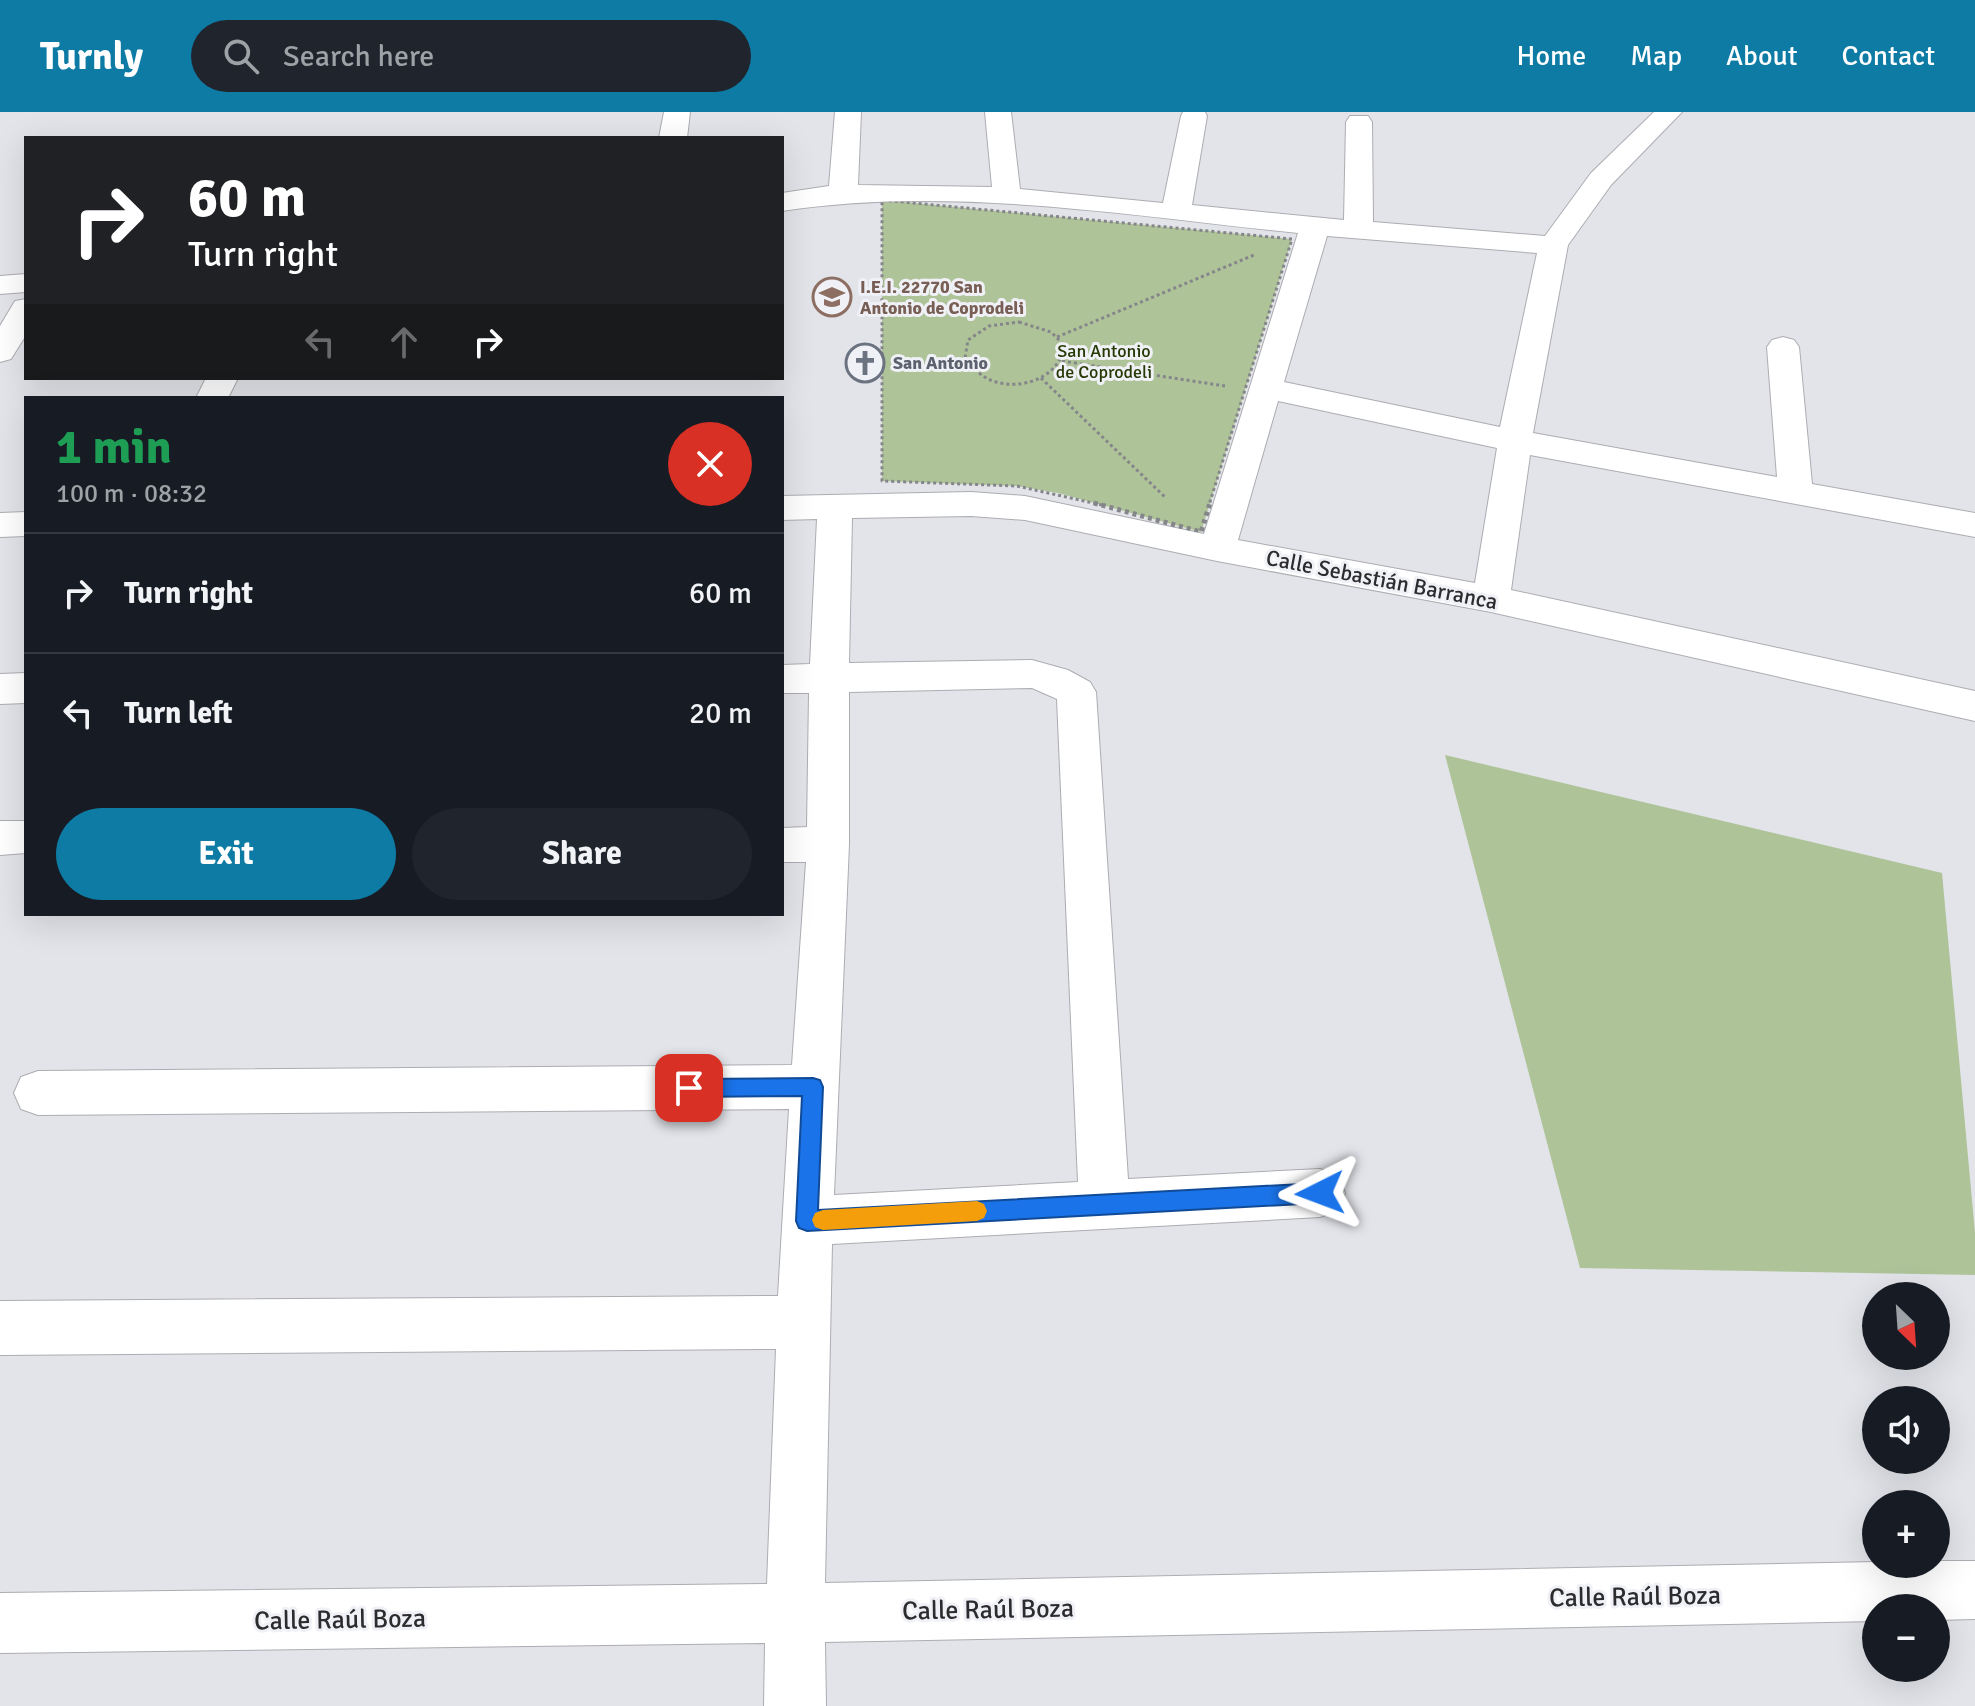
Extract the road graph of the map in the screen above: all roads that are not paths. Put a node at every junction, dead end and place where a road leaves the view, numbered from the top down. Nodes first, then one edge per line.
1 (677, 112) edge
2 (848, 112) edge
3 (998, 112) edge
4 (1669, 112) edge
5 (1194, 116) dead end
6 (1359, 122) dead end
7 (673, 136) edge
8 (843, 193) junction
9 (1007, 196) junction
10 (784, 202) edge
11 (1176, 212) junction
12 (1358, 230) junction
13 (1303, 232) junction
14 (1553, 245) junction
15 (24, 283) edge
16 (0, 285) edge
17 (24, 311) edge
18 (1783, 347) dead end
19 (0, 352) edge
20 (1266, 388) junction
21 (1515, 441) junction
22 (1795, 491) junction
23 (835, 507) junction
24 (784, 508) edge
25 (24, 524) edge
26 (0, 525) edge
27 (1975, 525) edge
28 (1209, 540) junction
29 (1491, 599) junction
30 (829, 678) junction
31 (784, 679) edge
32 (24, 688) edge
33 (0, 689) edge
34 (1975, 706) edge
35 (805, 845) edge
36 (813, 1087) junction
37 (38, 1093) dead end
38 (1320, 1193) dead end
39 (1104, 1204) junction
40 (807, 1221) junction
41 (804, 1322) junction
42 (0, 1328) edge
43 (1975, 1590) edge
44 (795, 1613) junction
45 (0, 1623) edge
46 (795, 1706) edge

1 - 7 street
2 - 8 street
3 - 9 street
4 - 14 street
5 - 11 street
6 - 12 street
8 - 9 street
8 - 10 street
9 - 11 street
11 - 13 street
12 - 13 street
12 - 14 street
13 - 20 street
14 - 21 street
15 - 16 street
17 - 19 street
18 - 22 street
20 - 21 street
20 - 28 street
21 - 22 street
21 - 29 street
22 - 27 street
23 - 24 street, Calle Sebastián Barranca
23 - 28 street, Calle Sebastián Barranca
23 - 30 street
25 - 26 street
28 - 29 street, Calle Sebastián Barranca
29 - 34 street, Calle Sebastián Barranca
30 - 31 street
30 - 35 street
30 - 39 street
32 - 33 street
35 - 36 street
36 - 37 street
36 - 40 street
38 - 39 street
39 - 40 street
40 - 41 street
41 - 42 street
41 - 44 street
43 - 44 street, Calle Raúl Boza
44 - 45 street, Calle Raúl Boza
44 - 46 street

